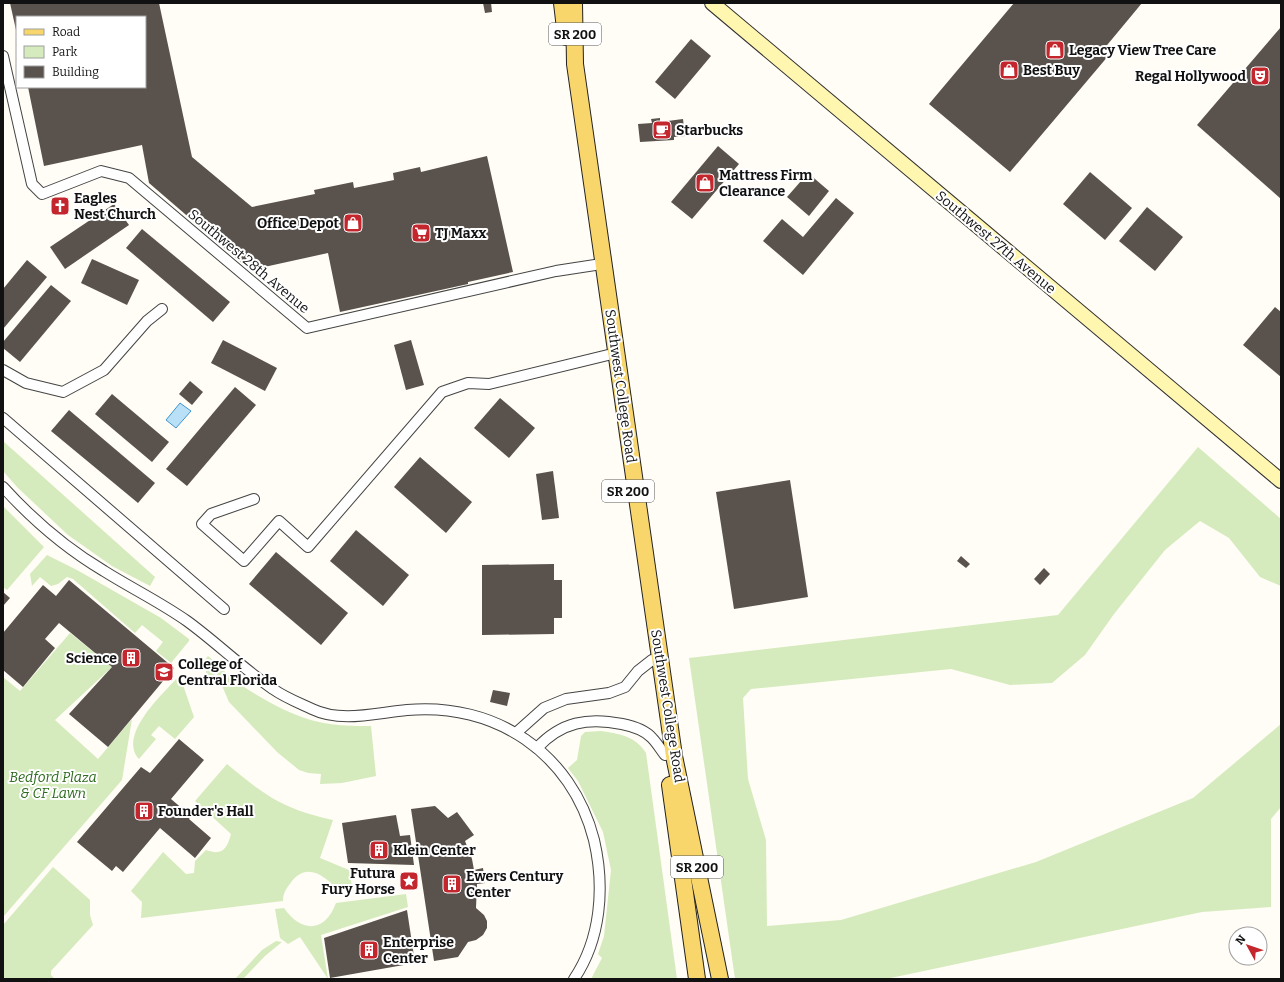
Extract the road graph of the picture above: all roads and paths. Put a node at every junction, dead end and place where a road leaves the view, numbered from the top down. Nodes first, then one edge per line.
1 (562, 3) edge
2 (574, 3) edge
3 (712, 3) edge
4 (3, 56) edge
5 (595, 265) junction
6 (162, 309) dead end
7 (608, 355) junction
8 (3, 370) edge
9 (3, 418) edge
10 (1281, 480) edge
11 (3, 487) edge
12 (254, 499) dead end
13 (224, 609) dead end
14 (652, 660) junction
15 (516, 734) junction
16 (537, 748) junction
17 (666, 755) junction
18 (574, 979) edge
19 (697, 979) edge
20 (720, 979) edge

1 - 5 main road, Southwest College Road / SR 200
2 - 20 main road, Southwest College Road / SR 200
3 - 10 main road, Southwest 27th Avenue
4 - 5 street, Southwest 28th Avenue
5 - 7 main road, Southwest College Road / SR 200
6 - 8 street
7 - 12 street
7 - 14 main road, Southwest College Road / SR 200
9 - 13 street
11 - 15 street
14 - 15 street
14 - 17 main road, Southwest College Road / SR 200
15 - 16 street
16 - 17 street
16 - 18 street
17 - 19 main road, Southwest College Road / SR 200

